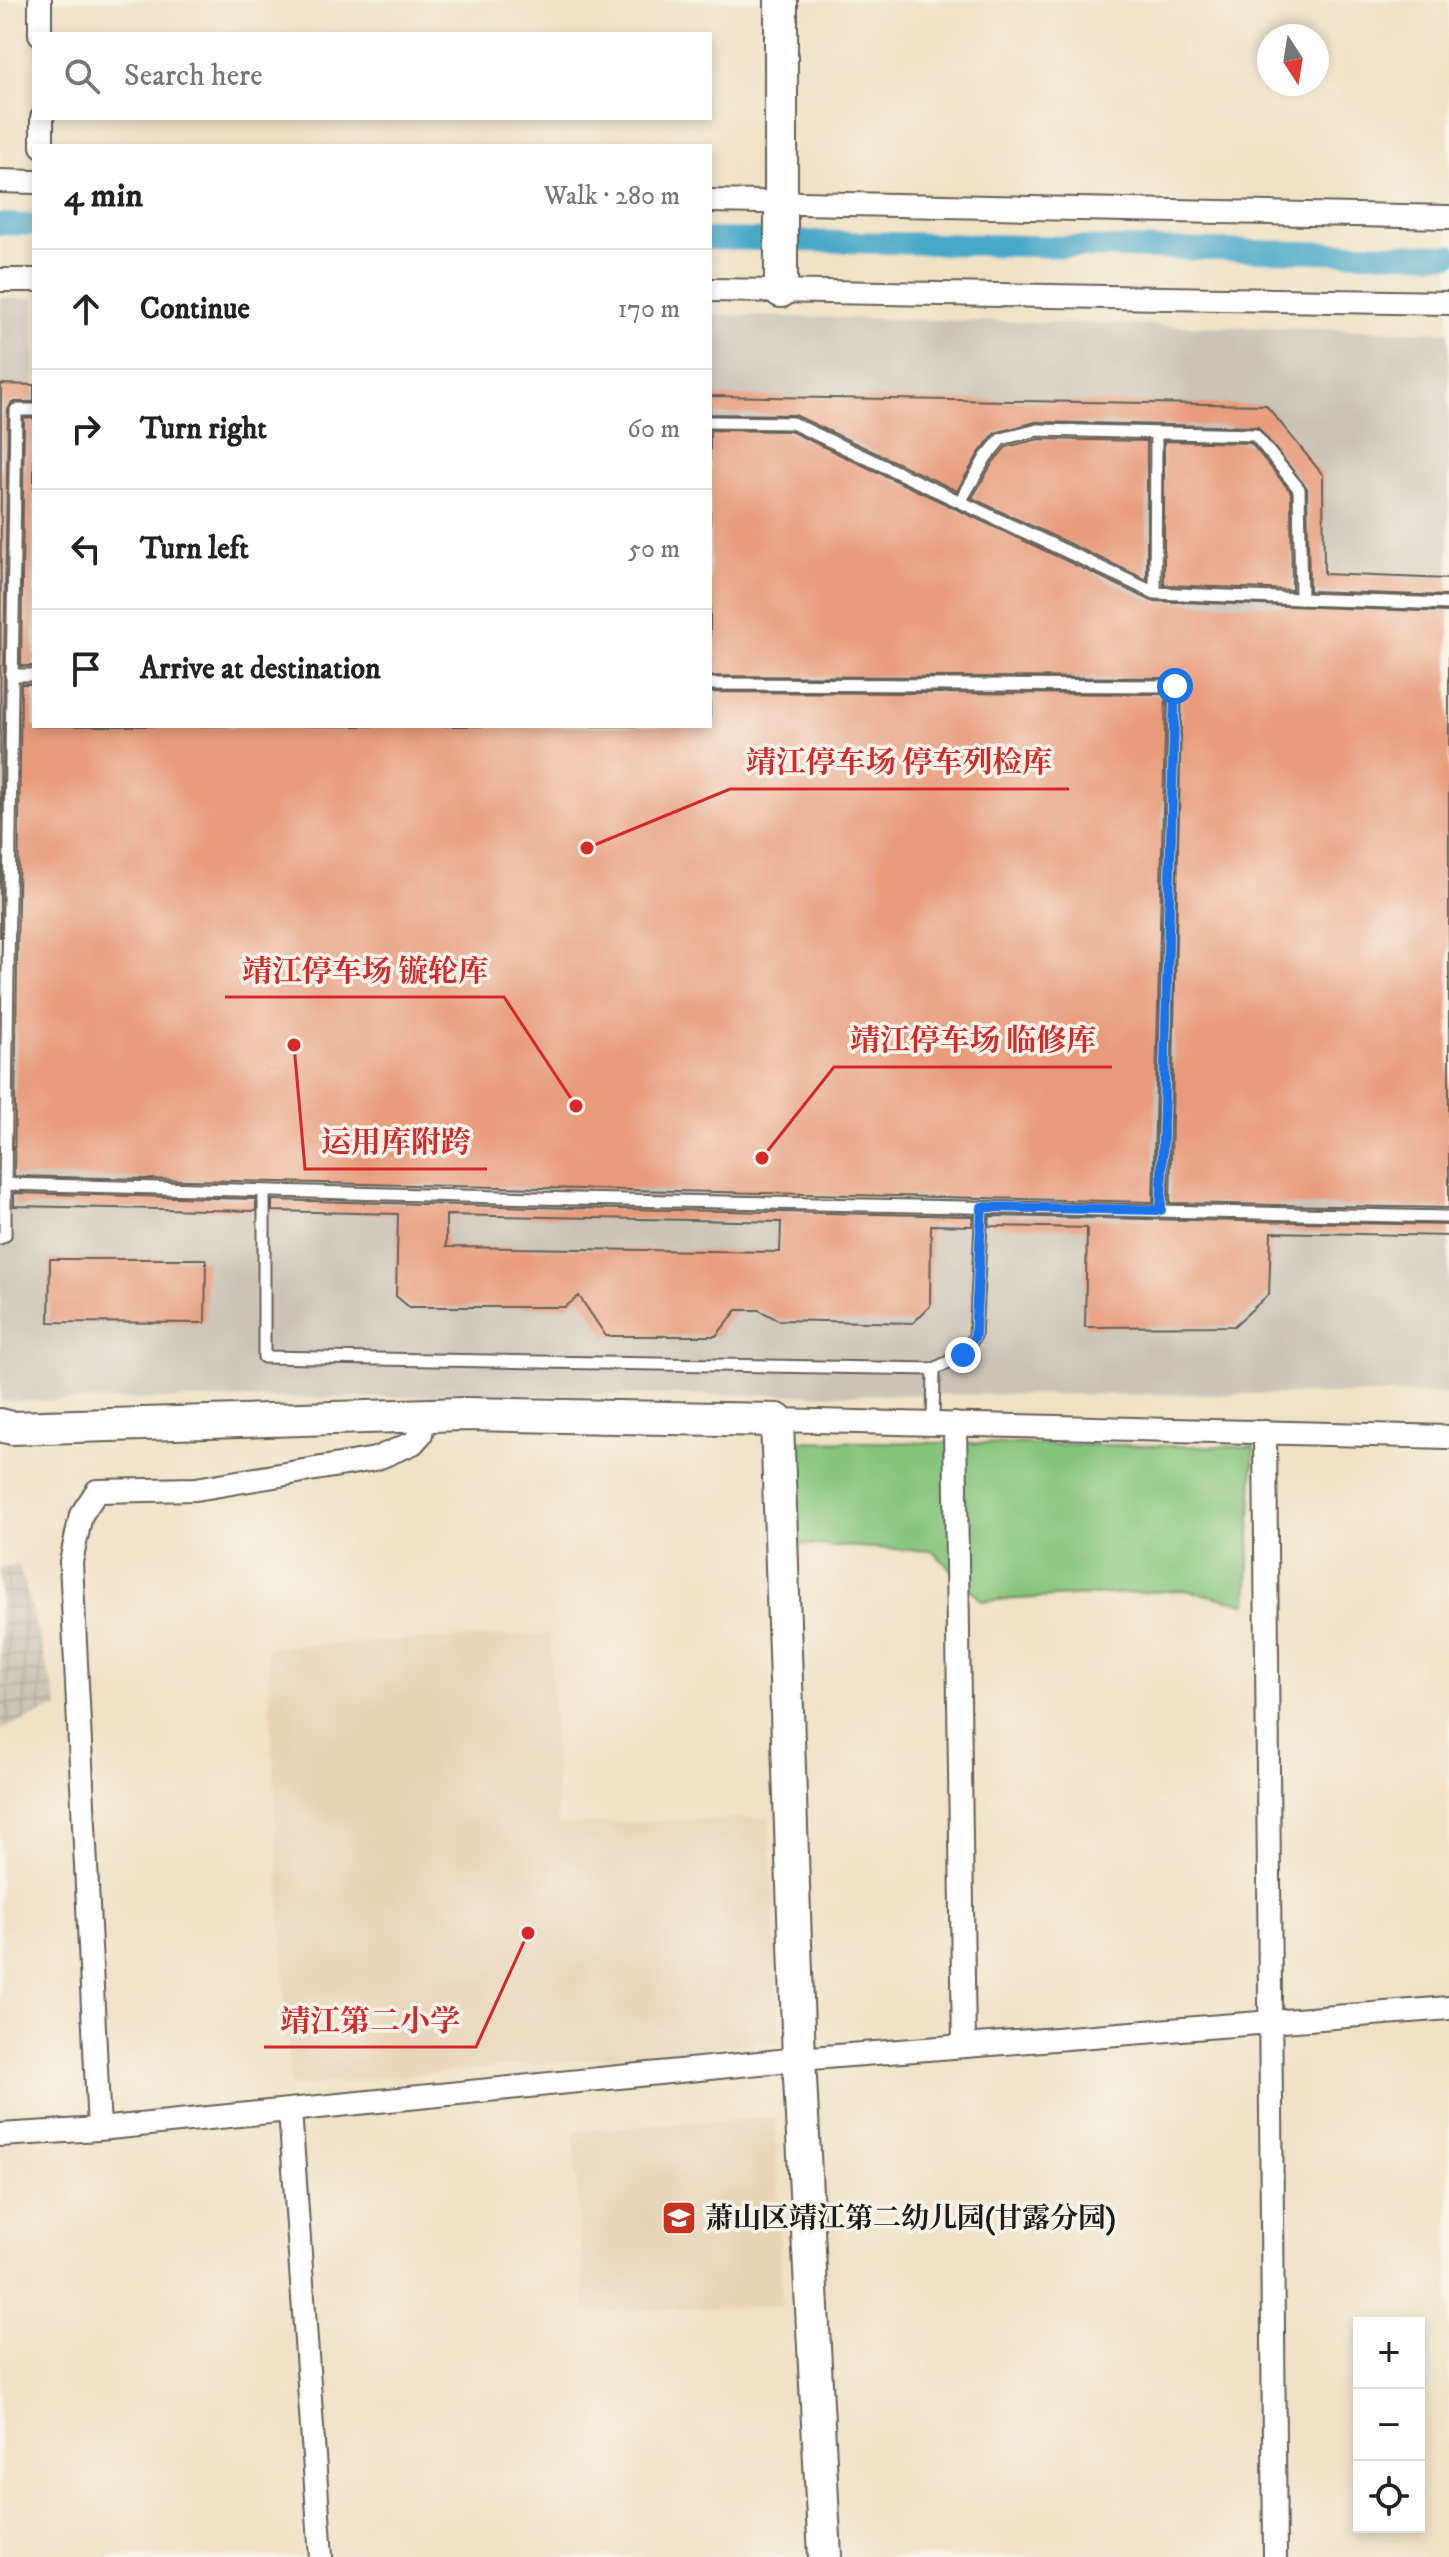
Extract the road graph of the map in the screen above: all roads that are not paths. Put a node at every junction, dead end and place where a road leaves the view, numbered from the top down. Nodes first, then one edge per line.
1 (40, 0) edge
2 (781, 0) edge
3 (40, 32) edge
4 (42, 120) edge
5 (42, 144) edge
6 (0, 181) edge
7 (32, 182) edge
8 (712, 201) edge
9 (781, 203) junction
10 (1449, 217) edge
11 (0, 280) edge
12 (32, 280) edge
13 (712, 290) edge
14 (781, 291) junction
15 (1449, 303) edge
16 (32, 410) edge
17 (712, 422) edge
18 (1156, 433) junction
19 (960, 502) junction
20 (1155, 593) junction
21 (1301, 599) junction
22 (1449, 604) edge
23 (11, 675) junction
24 (32, 675) edge
25 (712, 684) edge
26 (5, 1184) junction
27 (264, 1191) junction
28 (982, 1207) junction
29 (1161, 1210) junction
30 (1449, 1217) edge
31 (0, 1238) edge
32 (934, 1369) junction
33 (425, 1415) junction
34 (777, 1420) junction
35 (944, 1424) junction
36 (0, 1425) edge
37 (1265, 1432) junction
38 (1449, 1437) edge
39 (1449, 2008) edge
40 (1269, 2022) junction
41 (964, 2046) junction
42 (799, 2059) junction
43 (290, 2110) junction
44 (99, 2129) junction
45 (0, 2135) edge
46 (321, 2557) edge
47 (825, 2557) edge
48 (1275, 2557) edge

1 - 3 street
2 - 9 main road
4 - 5 street
6 - 7 street
8 - 9 street
9 - 10 street
9 - 14 main road
11 - 12 street
13 - 14 street
14 - 15 street
16 - 23 lane
17 - 19 lane
18 - 19 lane
18 - 20 lane
18 - 21 lane
19 - 20 lane
20 - 21 lane
21 - 22 lane
23 - 24 lane
23 - 26 lane
25 - 29 lane
26 - 27 lane
26 - 31 lane
27 - 28 lane
27 - 32 lane
28 - 29 lane
28 - 32 lane
29 - 30 lane
32 - 35 lane
33 - 34 main road
33 - 36 main road
33 - 44 street
34 - 35 street
34 - 42 main road
35 - 37 street
35 - 41 street
37 - 38 street
37 - 40 street
39 - 40 street
40 - 41 street
40 - 48 street
41 - 42 street
42 - 43 street
42 - 47 main road
43 - 44 street
43 - 46 street
44 - 45 street

